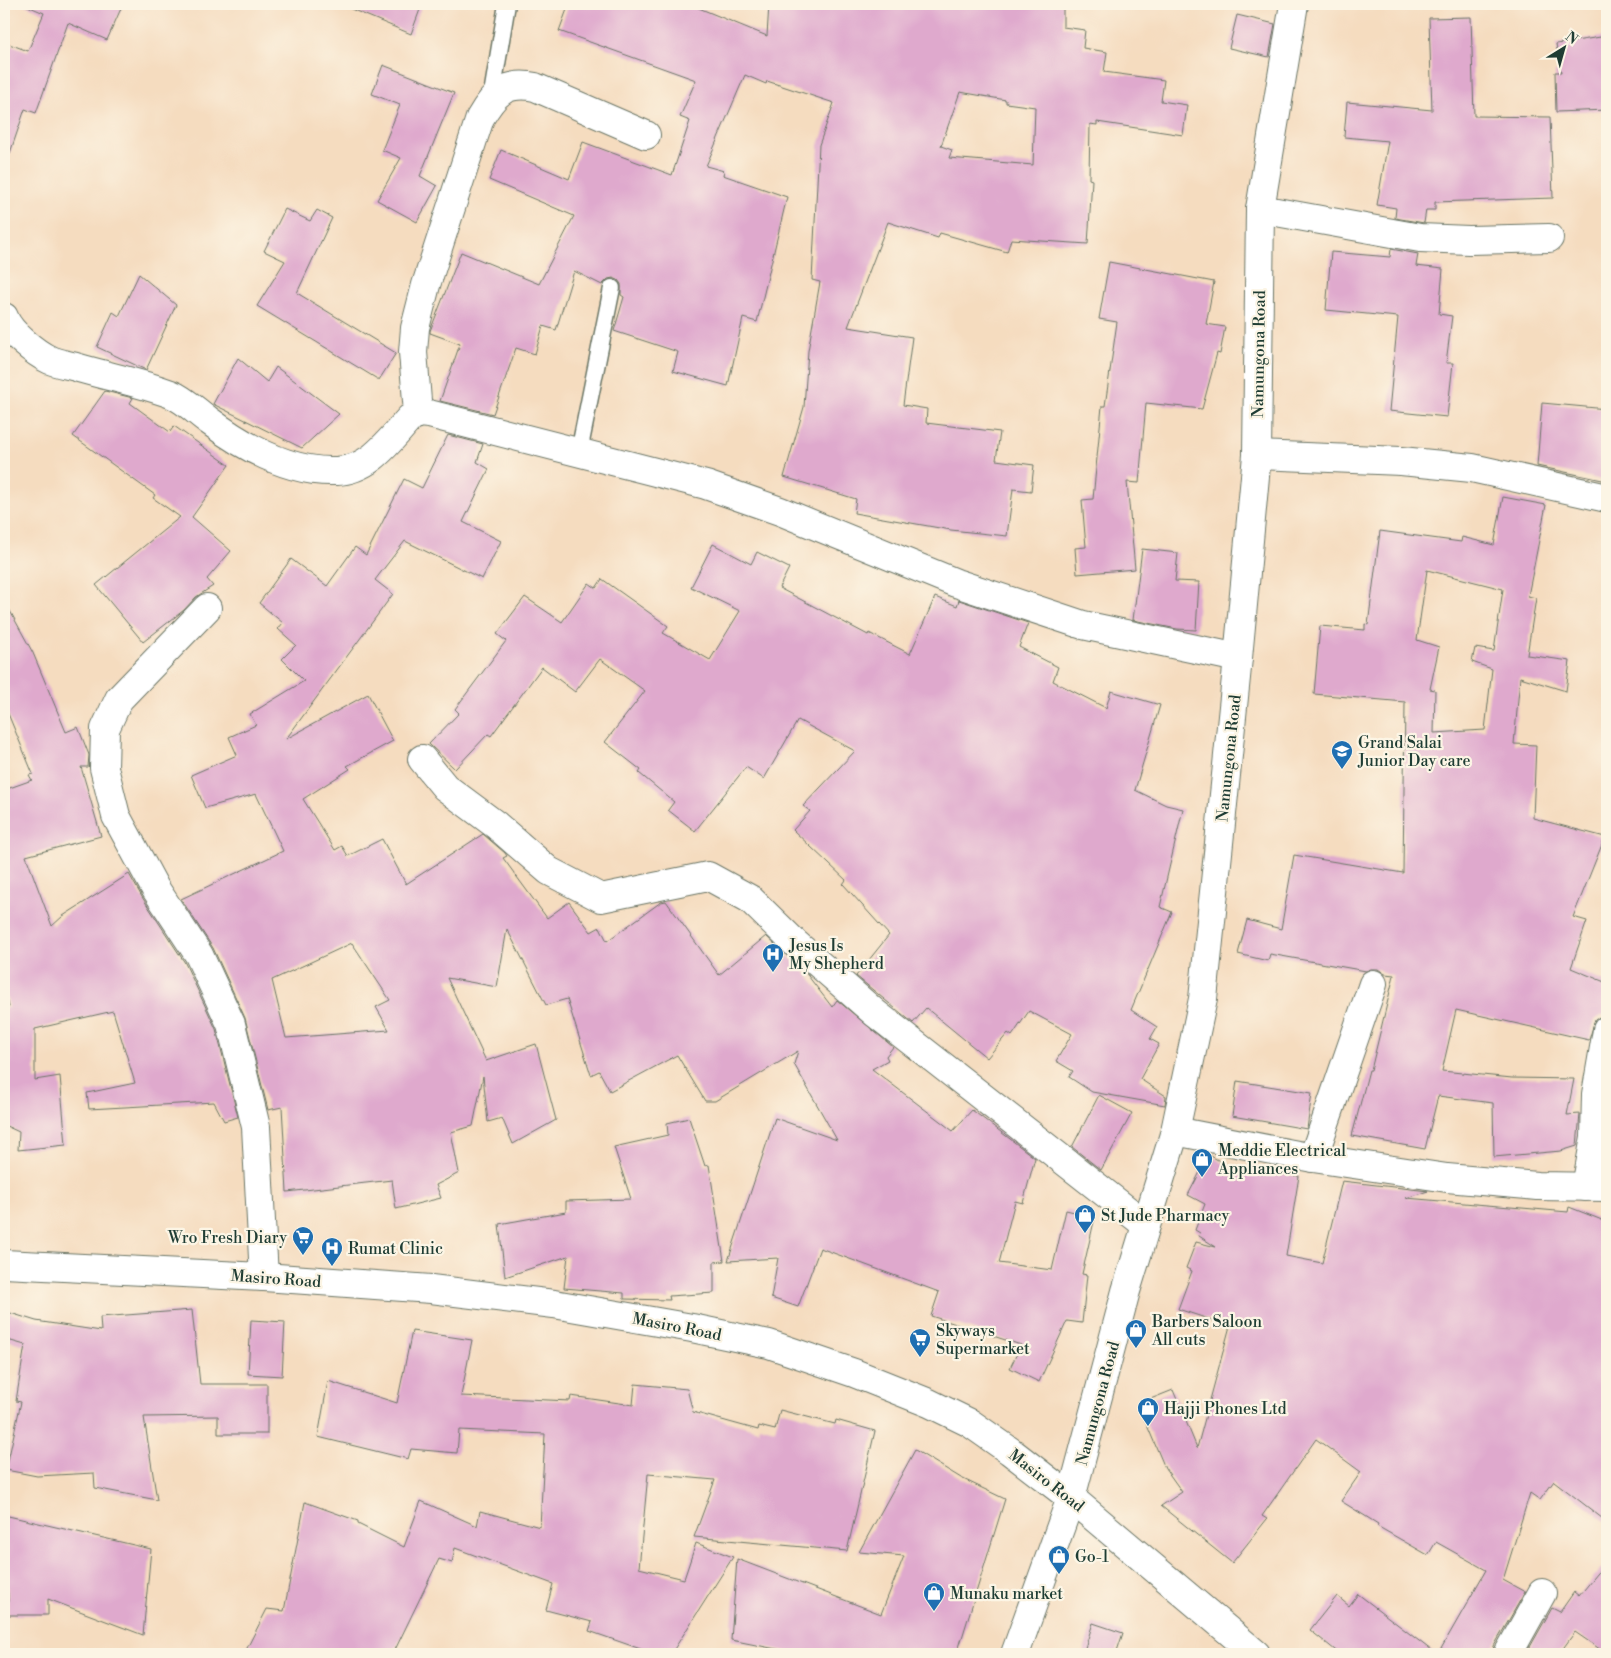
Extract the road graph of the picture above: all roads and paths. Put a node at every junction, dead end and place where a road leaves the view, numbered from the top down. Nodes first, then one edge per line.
1 (507, 4) edge
2 (1294, 4) edge
3 (491, 100) junction
4 (646, 135) dead end
5 (1260, 209) junction
6 (1549, 238) dead end
7 (612, 288) dead end
8 (4, 317) edge
9 (418, 414) junction
10 (579, 452) junction
11 (1257, 455) junction
12 (1607, 498) edge
13 (207, 608) dead end
14 (1238, 658) junction
15 (422, 759) dead end
16 (1373, 984) dead end
17 (1607, 1030) edge
18 (1176, 1131) junction
19 (1313, 1158) junction
20 (1596, 1187) edge
21 (1146, 1225) junction
22 (4, 1264) edge
23 (264, 1277) junction
24 (1072, 1498) junction
25 (1542, 1593) dead end
26 (1015, 1654) edge
27 (1256, 1654) edge
28 (1508, 1654) edge

1 - 3 lane
2 - 5 street, Namungona Road
3 - 4 street
3 - 9 street
5 - 6 street
5 - 11 street, Namungona Road
7 - 10 lane
8 - 9 street
9 - 10 street
10 - 14 street
11 - 12 street
11 - 14 street, Namungona Road
13 - 23 street
14 - 18 street, Namungona Road
15 - 21 street
16 - 19 street
17 - 20 street
18 - 19 street
18 - 21 street, Namungona Road
19 - 20 street
21 - 24 street, Namungona Road
22 - 23 street, Masiro Road
23 - 24 street, Masiro Road
24 - 26 street, Namungona Road
24 - 27 street, Masiro Road
25 - 28 street

